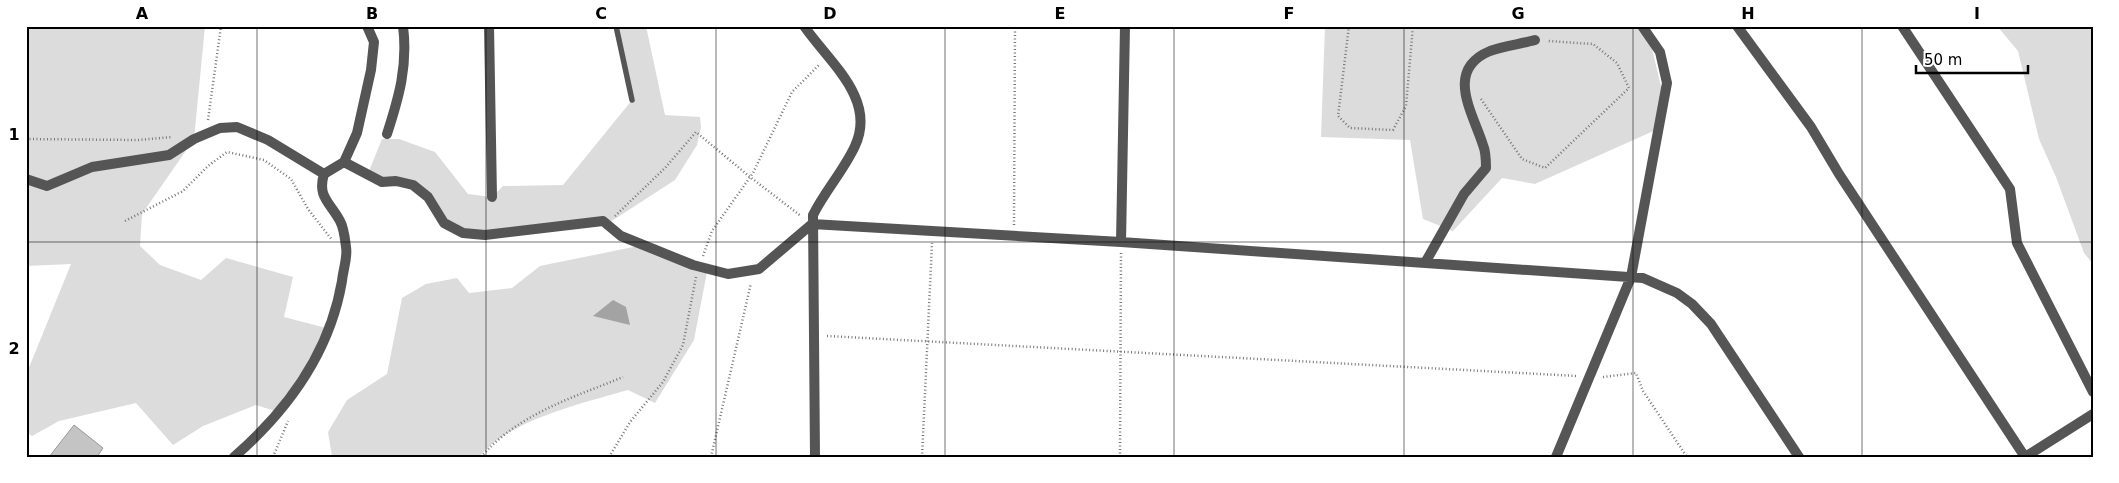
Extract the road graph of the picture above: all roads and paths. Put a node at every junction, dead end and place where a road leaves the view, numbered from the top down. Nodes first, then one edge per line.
1 (220, 26) edge
2 (367, 26) edge
3 (402, 26) edge
4 (490, 26) edge
5 (616, 26) edge
6 (804, 26) edge
7 (1015, 26) edge
8 (1126, 26) edge
9 (1349, 26) edge
10 (1413, 26) edge
11 (1642, 26) edge
12 (1737, 26) edge
13 (1902, 26) edge
14 (1535, 40) joint
15 (827, 56) junction
16 (1466, 77) junction
17 (632, 100) dead end
18 (206, 134) junction
19 (387, 134) dead end
20 (177, 137) dead end
21 (26, 140) edge
22 (344, 162) junction
23 (324, 174) junction
24 (750, 178) junction
25 (26, 179) edge
26 (492, 197) dead end
27 (125, 221) dead end
28 (607, 224) junction
29 (812, 224) junction
30 (1014, 236) junction
31 (933, 240) dead end
32 (1121, 242) junction
33 (346, 258) junction
34 (1425, 263) junction
35 (698, 266) junction
36 (754, 270) junction
37 (1631, 277) junction
38 (814, 336) junction
39 (928, 341) junction
40 (1121, 352) junction
41 (623, 377) dead end
42 (1591, 377) junction
43 (2093, 392) edge
44 (293, 396) junction
45 (2093, 414) edge
46 (234, 457) edge
47 (273, 457) edge
48 (481, 457) edge
49 (609, 457) edge
50 (711, 457) edge
51 (815, 457) edge
52 (922, 457) edge
53 (1120, 457) edge
54 (1556, 457) edge
55 (1687, 457) edge
56 (1800, 457) edge
57 (2025, 457) edge

1 - 18 path
2 - 22 street
3 - 19 street
4 - 26 street
5 - 17 lane
6 - 15 street
7 - 30 path
8 - 32 street
9 - 10 path
11 - 37 street
12 - 57 street
13 - 43 street
14 - 16 street
14 - 16 path
15 - 24 path
15 - 29 street
16 - 34 street
18 - 23 street
18 - 25 street
20 - 21 path
22 - 23 street
22 - 28 street
23 - 33 street
24 - 28 path
24 - 29 path
24 - 35 path
27 - 33 path
28 - 35 street
29 - 30 street
29 - 36 street
29 - 38 street
30 - 32 street
31 - 39 path
32 - 34 street
32 - 40 path
33 - 44 street
34 - 37 street
35 - 36 street
35 - 49 path
36 - 50 path
37 - 42 street
37 - 56 street
38 - 39 path
38 - 51 street
39 - 40 path
39 - 52 path
40 - 42 path
40 - 53 path
41 - 48 path
42 - 54 street
42 - 55 path
44 - 46 street
44 - 47 path
45 - 57 street

